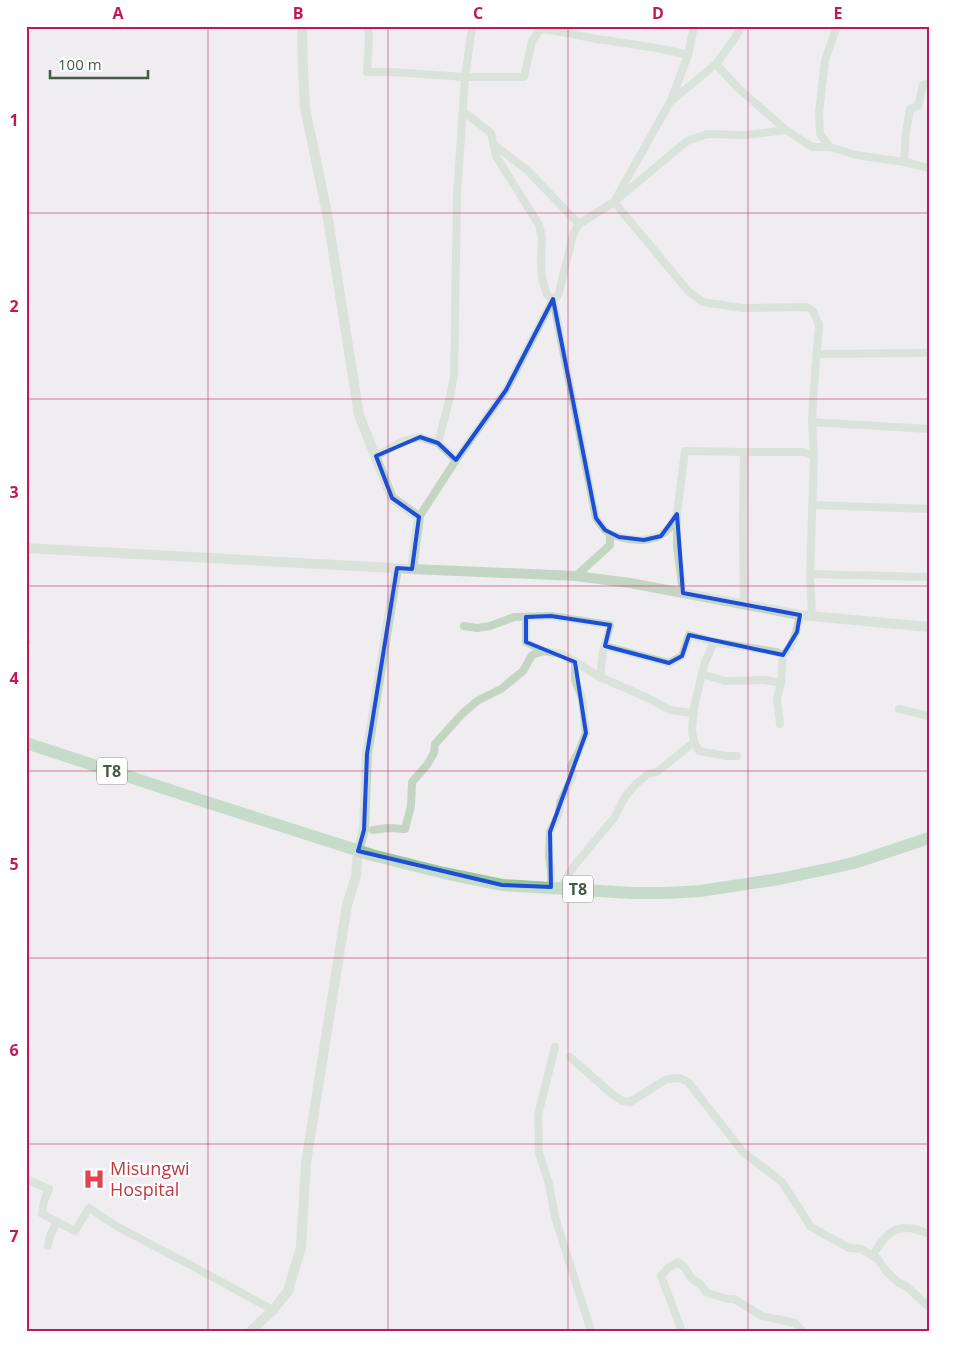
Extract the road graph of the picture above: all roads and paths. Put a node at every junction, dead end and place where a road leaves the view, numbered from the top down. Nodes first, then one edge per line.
1 (302, 26) edge
2 (368, 26) edge
3 (694, 26) edge
4 (741, 26) edge
5 (837, 26) edge
6 (472, 28) dead end
7 (688, 55) junction
8 (716, 64) junction
9 (465, 77) junction
10 (929, 83) edge
11 (670, 102) junction
12 (464, 112) junction
13 (786, 130) junction
14 (494, 145) junction
15 (830, 147) junction
16 (904, 162) junction
17 (929, 168) edge
18 (614, 202) junction
19 (579, 224) junction
20 (553, 299) junction
21 (929, 353) edge
22 (816, 354) junction
23 (812, 422) junction
24 (929, 429) edge
25 (438, 443) junction
26 (744, 452) junction
27 (376, 456) junction
28 (814, 456) junction
29 (456, 460) junction
30 (812, 505) junction
31 (929, 509) edge
32 (677, 514) junction
33 (419, 517) junction
34 (610, 534) junction
35 (26, 548) edge
36 (397, 568) junction
37 (412, 569) junction
38 (810, 574) junction
39 (576, 576) junction
40 (929, 577) edge
41 (683, 593) junction
42 (744, 604) junction
43 (800, 615) junction
44 (812, 616) junction
45 (526, 617) junction
46 (464, 626) dead end
47 (929, 627) edge
48 (714, 642) junction
49 (605, 646) junction
50 (544, 651) junction
51 (783, 655) junction
52 (575, 662) junction
53 (702, 674) junction
54 (600, 677) junction
55 (781, 682) junction
56 (899, 710) dead end
57 (694, 713) junction
58 (929, 716) edge
59 (780, 724) dead end
60 (26, 742) edge
61 (694, 742) junction
62 (737, 756) dead end
63 (373, 830) dead end
64 (929, 838) edge
65 (358, 851) junction
66 (556, 888) junction
67 (555, 1047) dead end
68 (570, 1057) dead end
69 (26, 1179) edge
70 (57, 1222) junction
71 (929, 1234) edge
72 (48, 1246) dead end
73 (873, 1255) junction
74 (929, 1307) edge
75 (273, 1310) junction
76 (251, 1331) edge
77 (591, 1331) edge
78 (682, 1331) edge
79 (803, 1331) edge

1 - 27 street
2 - 9 street
3 - 7 street
4 - 8 street
5 - 15 street
6 - 9 street
7 - 9 street
7 - 11 street
8 - 11 street
8 - 13 street
9 - 12 street
10 - 16 street
11 - 18 street
12 - 14 street
12 - 25 street
13 - 15 street
13 - 18 street
14 - 19 street
14 - 20 street
15 - 16 street
16 - 17 street
18 - 19 street
18 - 22 street
19 - 20 street
20 - 29 street
20 - 34 street
21 - 22 street
22 - 23 street
23 - 24 street
23 - 28 street
25 - 27 street
25 - 29 street
26 - 28 street
26 - 32 street
26 - 42 street
27 - 33 street
28 - 30 street
29 - 33 street
30 - 31 street
30 - 38 street
32 - 34 street
32 - 41 street
33 - 37 street
34 - 39 street
35 - 36 street
36 - 37 street
36 - 65 street
37 - 39 street
38 - 40 street
38 - 44 street
39 - 41 street
41 - 42 street
42 - 43 street
43 - 44 street
43 - 51 street
44 - 47 street
45 - 46 street
45 - 49 street
45 - 50 street
48 - 49 street
48 - 51 street
48 - 53 street
49 - 54 street
50 - 52 street
50 - 63 street
51 - 55 street
52 - 54 street
52 - 66 street
53 - 55 street
53 - 57 street
54 - 57 street
55 - 59 street
56 - 58 street
57 - 61 street
60 - 65 highway, T8
61 - 62 street
61 - 66 street
64 - 66 highway, T8
65 - 66 highway, T8
65 - 75 street
67 - 77 street
68 - 73 street
69 - 70 street
70 - 72 street
70 - 75 street
71 - 73 street
73 - 74 street
75 - 76 street
78 - 79 street

